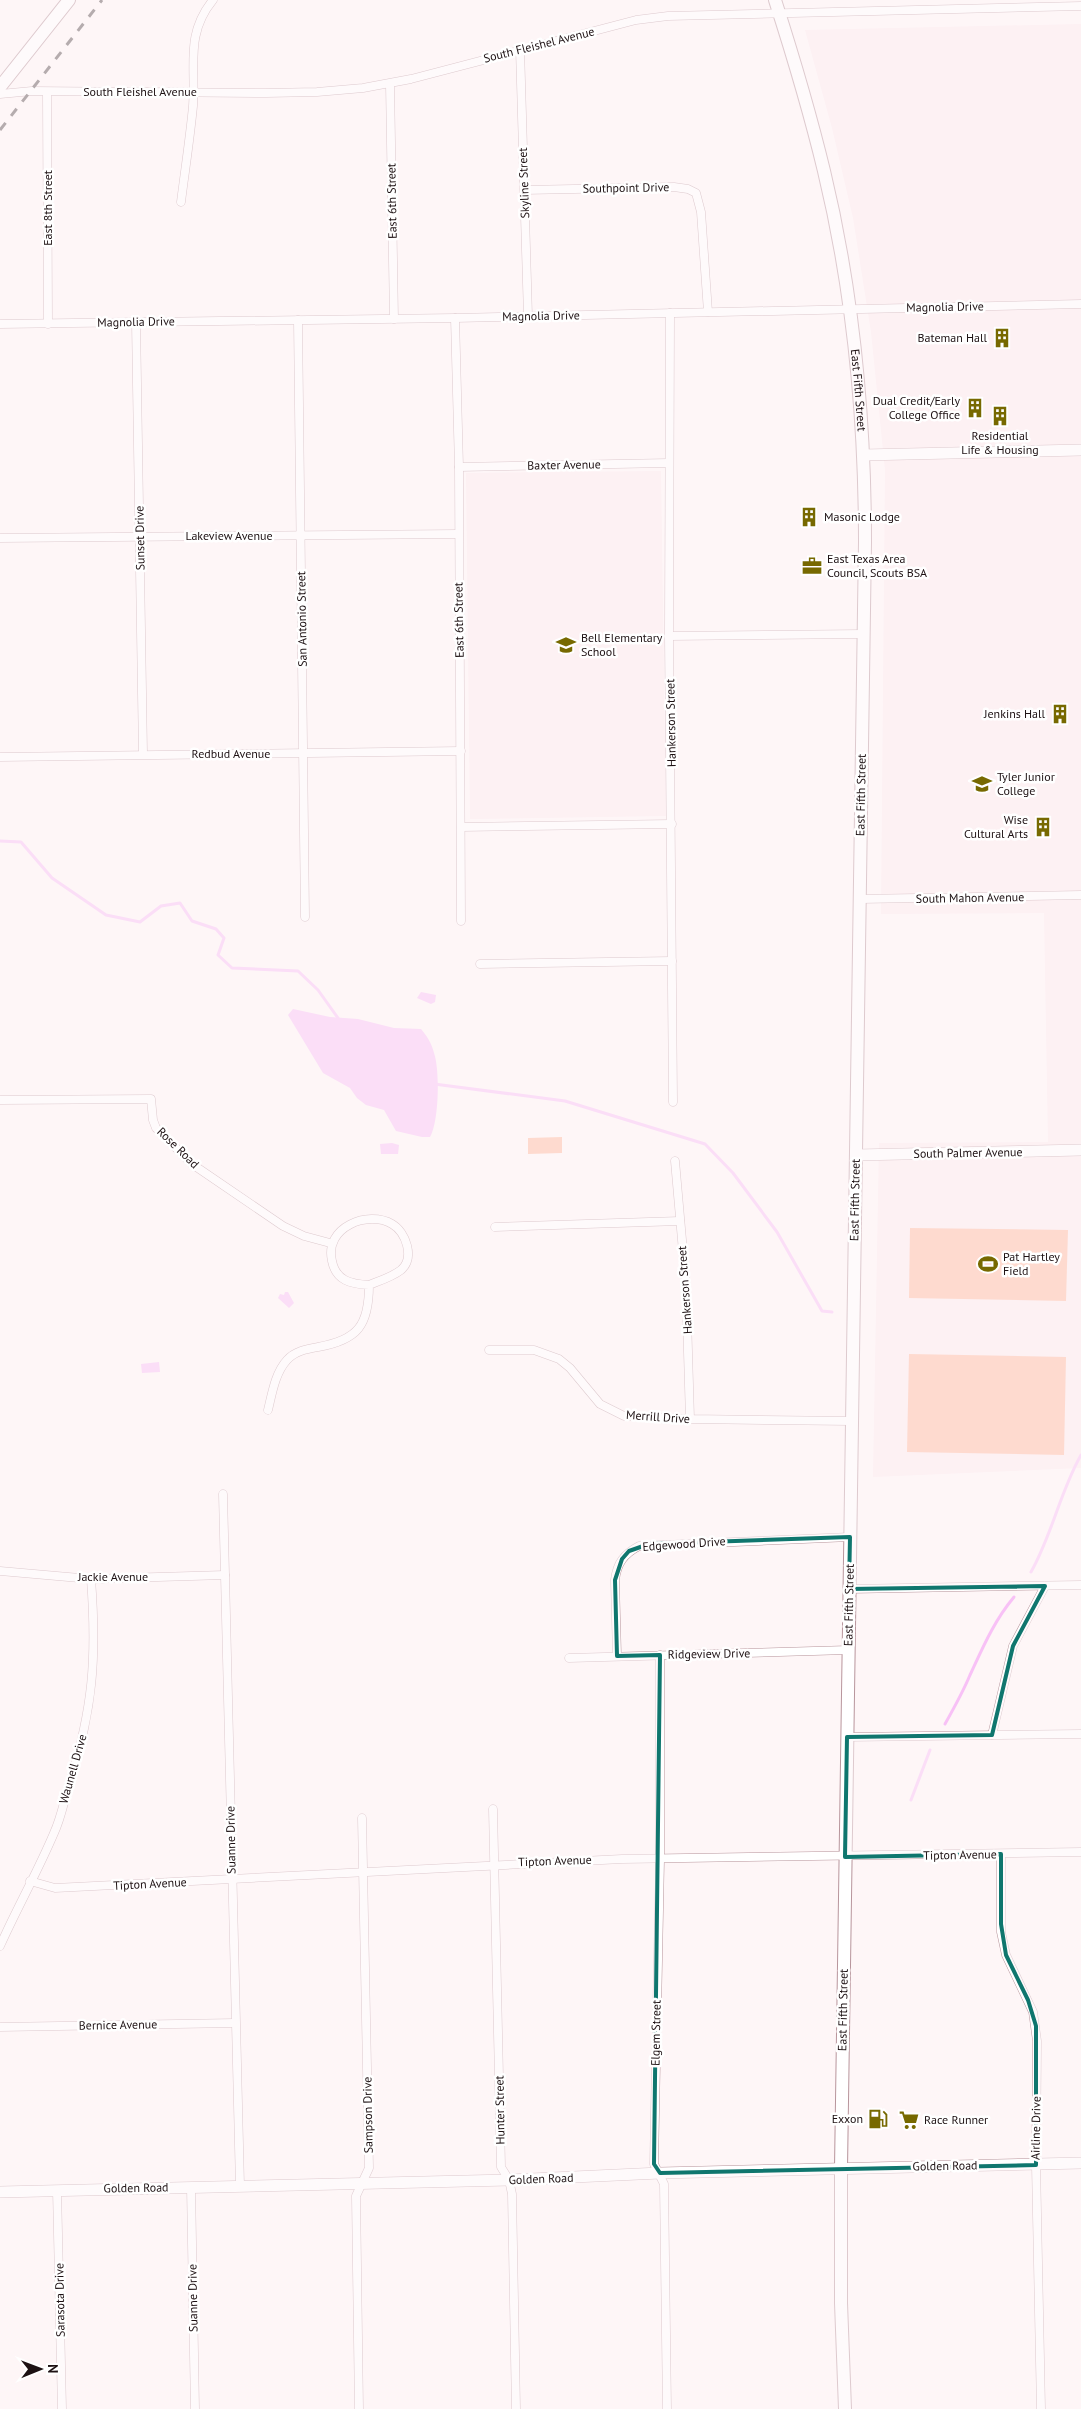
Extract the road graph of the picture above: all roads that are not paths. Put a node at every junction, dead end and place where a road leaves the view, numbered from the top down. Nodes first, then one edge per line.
1 (69, 0) edge
2 (213, 0) edge
3 (967, 4) edge
4 (777, 6) edge
5 (1081, 6) edge
6 (520, 49) junction
7 (390, 84) junction
8 (0, 86) edge
9 (48, 92) junction
10 (193, 92) junction
11 (0, 94) edge
12 (524, 190) junction
13 (181, 202) dead end
14 (1081, 304) edge
15 (848, 309) junction
16 (708, 312) junction
17 (670, 313) junction
18 (528, 316) junction
19 (455, 318) junction
20 (394, 319) junction
21 (298, 320) junction
22 (136, 322) junction
23 (0, 324) edge
24 (48, 324) junction
25 (1081, 450) edge
26 (863, 455) junction
27 (669, 464) junction
28 (459, 467) junction
29 (458, 534) junction
30 (300, 536) junction
31 (140, 537) junction
32 (0, 538) edge
33 (863, 634) junction
34 (669, 636) junction
35 (461, 752) junction
36 (304, 753) junction
37 (143, 754) junction
38 (0, 758) edge
39 (672, 824) junction
40 (462, 827) junction
41 (1081, 895) edge
42 (860, 900) junction
43 (305, 917) dead end
44 (461, 921) dead end
45 (672, 961) junction
46 (480, 964) dead end
47 (0, 1100) edge
48 (673, 1102) dead end
49 (1081, 1150) edge
50 (856, 1155) junction
51 (675, 1161) dead end
52 (680, 1221) junction
53 (495, 1226) dead end
54 (330, 1243) junction
55 (369, 1285) junction
56 (490, 1350) dead end
57 (268, 1410) dead end
58 (690, 1419) junction
59 (851, 1421) junction
60 (223, 1494) dead end
61 (850, 1537) junction
62 (0, 1571) edge
63 (225, 1575) junction
64 (90, 1579) junction
65 (1081, 1585) edge
66 (1045, 1586) junction
67 (849, 1589) junction
68 (848, 1650) junction
69 (660, 1655) junction
70 (617, 1656) junction
71 (569, 1658) dead end
72 (992, 1734) junction
73 (1081, 1734) edge
74 (847, 1737) junction
75 (493, 1809) dead end
76 (362, 1818) dead end
77 (1081, 1852) edge
78 (1001, 1854) junction
79 (845, 1857) junction
80 (660, 1858) junction
81 (494, 1864) junction
82 (364, 1872) junction
83 (232, 1880) junction
84 (30, 1881) junction
85 (0, 1946) edge
86 (235, 2023) junction
87 (0, 2027) edge
88 (1081, 2164) edge
89 (1036, 2165) junction
90 (841, 2168) junction
91 (660, 2173) junction
92 (509, 2180) junction
93 (362, 2183) junction
94 (240, 2186) junction
95 (191, 2187) junction
96 (57, 2190) junction
97 (0, 2192) edge
98 (62, 2409) edge
99 (195, 2409) edge
100 (359, 2409) edge
101 (516, 2409) edge
102 (667, 2409) edge
103 (845, 2409) edge
104 (1042, 2409) edge

1 - 8 main road
2 - 10 street
3 - 4 street, South Fleishel Avenue
3 - 5 street, South Fleishel Avenue
4 - 6 street, South Fleishel Avenue
4 - 15 main road, East Fifth Street
6 - 7 street, South Fleishel Avenue
6 - 12 street, Skyline Street
7 - 10 street, South Fleishel Avenue
7 - 20 street, East 6th Street
9 - 10 street, South Fleishel Avenue
9 - 11 street, South Fleishel Avenue
9 - 24 street, East 8th Street
10 - 13 street
12 - 16 street, Southpoint Drive
12 - 18 street, Skyline Street
14 - 15 street, Magnolia Drive
15 - 16 street, Magnolia Drive
15 - 26 main road, East Fifth Street
16 - 17 street, Magnolia Drive
17 - 18 street, Magnolia Drive
17 - 27 street, Hankerson Street
18 - 19 street, Magnolia Drive
19 - 20 street, Magnolia Drive
19 - 28 street, East 6th Street
20 - 21 street, Magnolia Drive
21 - 22 street, Magnolia Drive
21 - 30 street, San Antonio Street
22 - 24 street, Magnolia Drive
22 - 31 street, Sunset Drive
23 - 24 street, Magnolia Drive
25 - 26 street
26 - 33 main road, East Fifth Street
27 - 28 street, Baxter Avenue
27 - 34 street, Hankerson Street
28 - 29 street, East 6th Street
29 - 30 street, Lakeview Avenue
29 - 35 street, East 6th Street
30 - 31 street, Lakeview Avenue
30 - 36 street, San Antonio Street
31 - 32 street, Lakeview Avenue
31 - 37 street, Sunset Drive
33 - 34 street
33 - 42 main road, East Fifth Street
34 - 39 street, Hankerson Street
35 - 36 street, Redbud Avenue
35 - 40 street, East 6th Street
36 - 37 street, Redbud Avenue
36 - 43 street, San Antonio Street
37 - 38 street, Redbud Avenue
39 - 40 street
39 - 45 street, Hankerson Street
40 - 44 street, East 6th Street
41 - 42 street, South Mahon Avenue
42 - 50 main road, East Fifth Street
45 - 46 street
45 - 48 street, Hankerson Street
47 - 54 street, Rose Road
49 - 50 street, South Palmer Avenue
50 - 59 main road, East Fifth Street
51 - 52 street, Hankerson Street
52 - 53 street
52 - 58 street, Hankerson Street
54 - 55 street
54 - 55 street
55 - 57 street
56 - 58 street, Merrill Drive
58 - 59 street, Merrill Drive
59 - 61 main road, East Fifth Street
60 - 63 street, Suanne Drive
61 - 67 main road, East Fifth Street
61 - 70 street, Edgewood Drive
62 - 64 street, Jackie Avenue
63 - 64 street, Jackie Avenue
63 - 83 street, Suanne Drive
64 - 84 street, Waunell Drive
65 - 66 street
66 - 67 street
66 - 72 street
67 - 68 main road, East Fifth Street
68 - 69 street, Ridgeview Drive
68 - 74 main road, East Fifth Street
69 - 70 street, Ridgeview Drive
69 - 80 street, Elgem Street
70 - 71 street, Ridgeview Drive
72 - 73 street
72 - 74 street
74 - 79 main road, East Fifth Street
75 - 81 street, Hunter Street
76 - 82 street, Sampson Drive
77 - 78 street, Tipton Avenue
78 - 79 street, Tipton Avenue
78 - 89 street, Airline Drive
79 - 80 street, Tipton Avenue
79 - 90 main road, East Fifth Street
80 - 81 street, Tipton Avenue
80 - 91 street, Elgem Street
81 - 82 street, Tipton Avenue
81 - 92 street, Hunter Street
82 - 83 street, Tipton Avenue
82 - 93 street, Sampson Drive
83 - 84 street, Tipton Avenue
83 - 86 street, Suanne Drive
84 - 85 street, Waunell Drive
86 - 87 street, Bernice Avenue
86 - 94 street, Suanne Drive
88 - 89 street, Golden Road
89 - 90 street, Golden Road
89 - 104 street, Airline Drive
90 - 91 street, Golden Road
90 - 103 main road, East Fifth Street
91 - 92 street, Golden Road
91 - 102 street, Elgem Street
92 - 93 street, Golden Road
92 - 101 street, Hunter Street
93 - 94 street, Golden Road
93 - 100 street, Sampson Drive
94 - 95 street, Golden Road
95 - 96 street, Golden Road
95 - 99 street, Suanne Drive
96 - 97 street, Golden Road
96 - 98 street, Sarasota Drive

